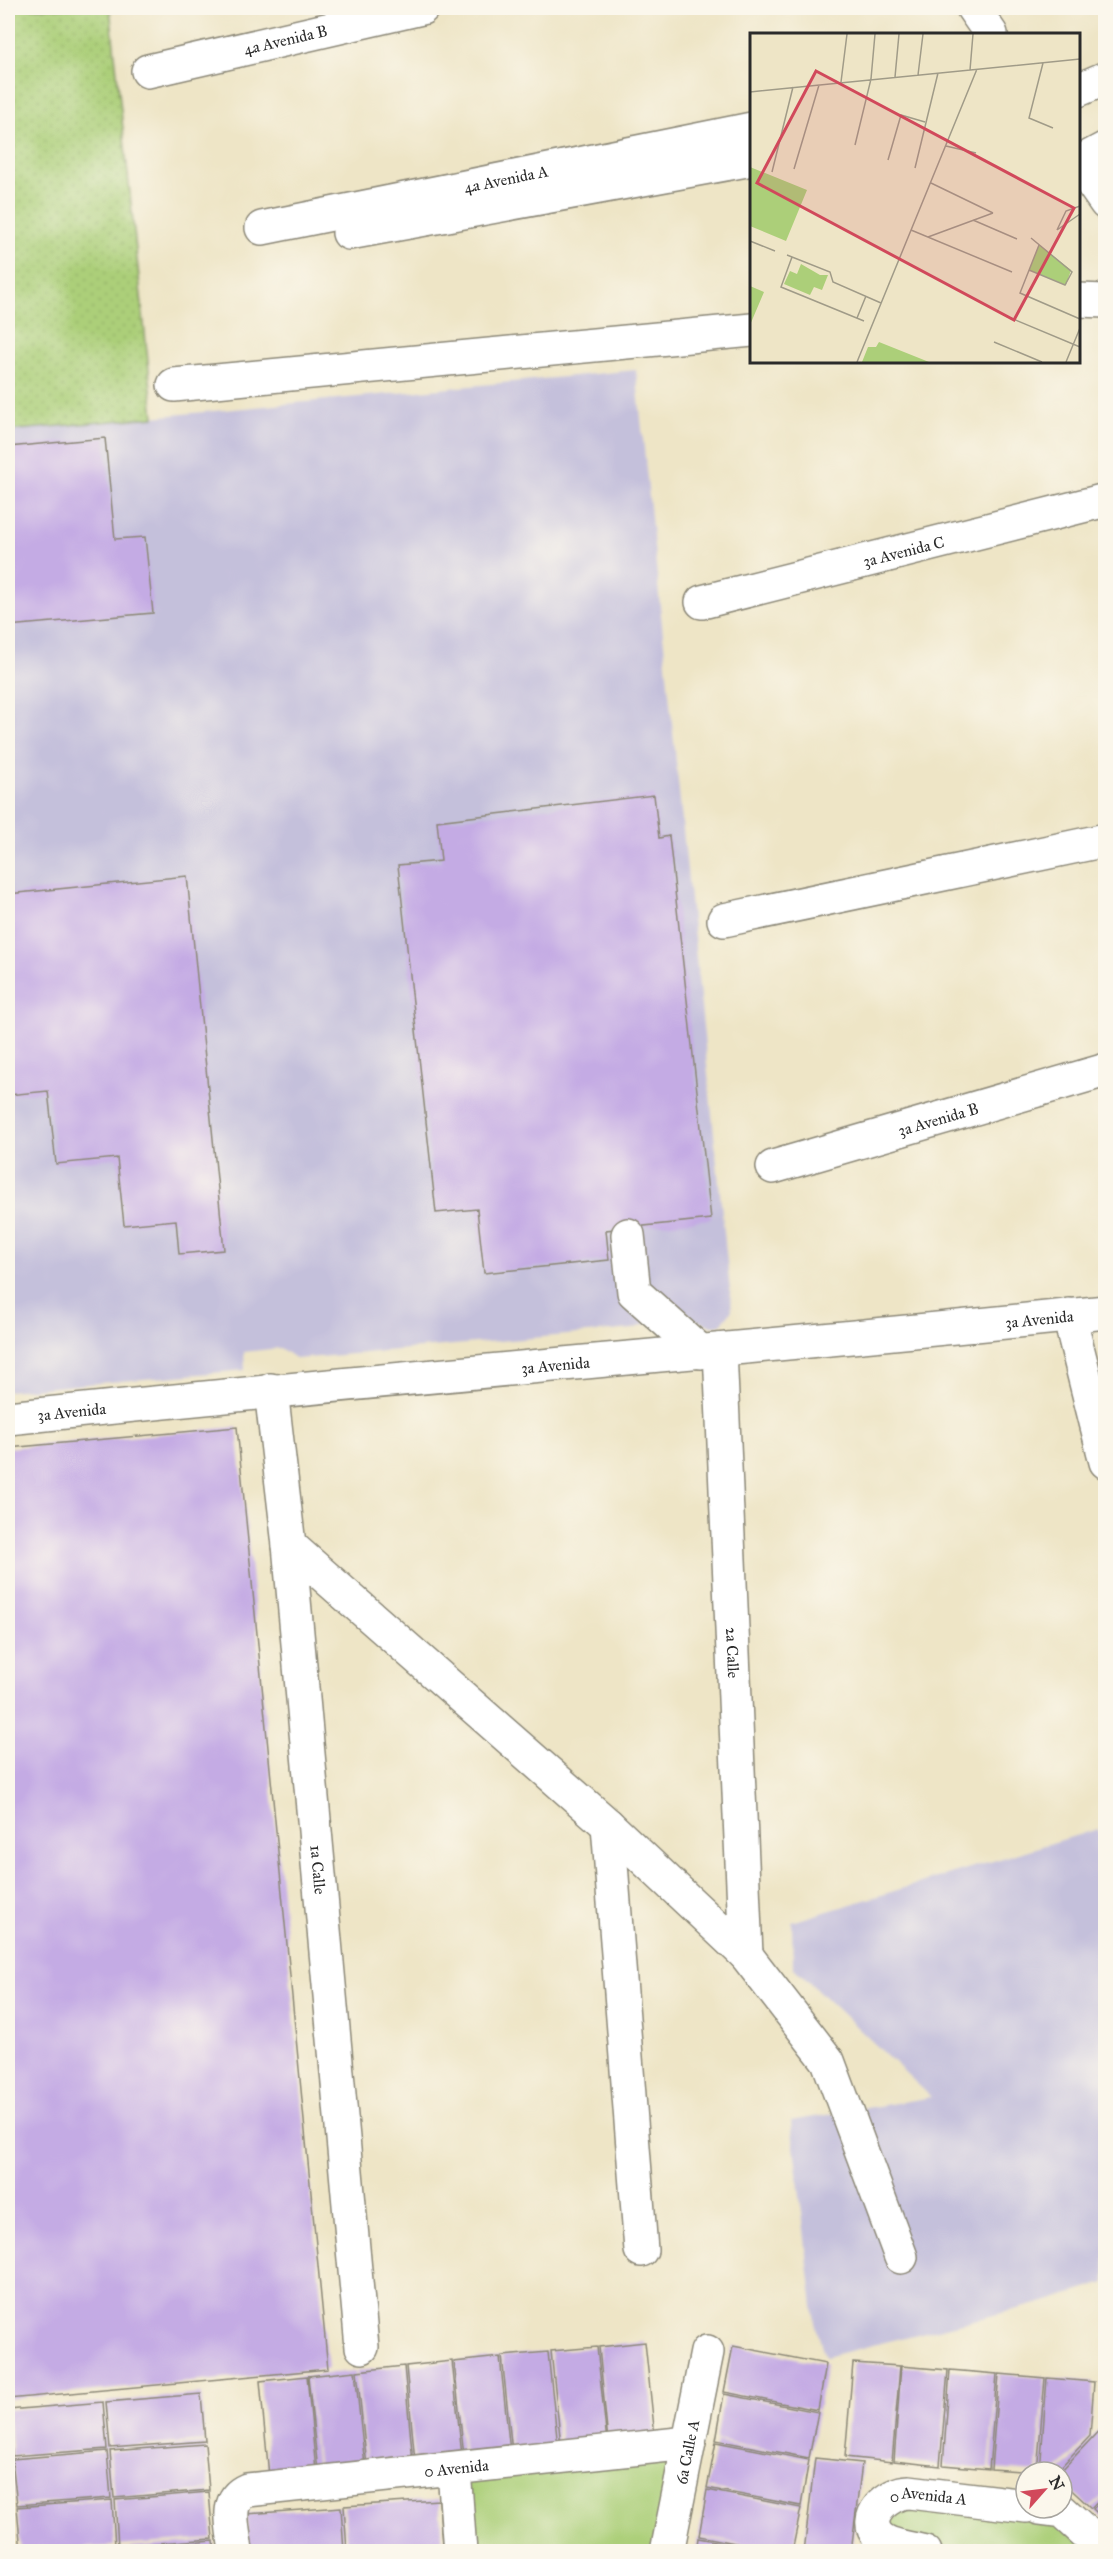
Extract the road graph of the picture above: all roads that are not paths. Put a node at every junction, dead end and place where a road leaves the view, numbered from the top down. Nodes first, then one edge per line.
1 (422, 8) edge
2 (973, 8) edge
3 (990, 33) edge
4 (148, 70) dead end
5 (1106, 78) edge
6 (1080, 89) edge
7 (750, 129) edge
8 (1106, 148) edge
9 (750, 159) edge
10 (1080, 162) edge
11 (1080, 166) edge
12 (1106, 203) edge
13 (1080, 300) edge
14 (1106, 301) edge
15 (750, 330) edge
16 (174, 385) dead end
17 (1106, 500) edge
18 (702, 602) dead end
19 (1106, 840) edge
20 (724, 920) dead end
21 (1106, 1070) edge
22 (773, 1167) dead end
23 (628, 1235) dead end
24 (1106, 1311) edge
25 (1068, 1315) junction
26 (711, 1351) junction
27 (271, 1390) junction
28 (8, 1418) edge
29 (1106, 1462) edge
30 (289, 1545) junction
31 (608, 1825) junction
32 (746, 1955) junction
33 (641, 2250) dead end
34 (901, 2257) dead end
35 (362, 2347) dead end
36 (707, 2352) dead end
37 (688, 2443) junction
38 (454, 2470) junction
39 (1014, 2505) edge
40 (1072, 2520) edge
41 (1106, 2550) edge
42 (236, 2552) edge
43 (460, 2552) edge
44 (667, 2552) edge
45 (925, 2552) edge

1 - 4 street, 4a Avenida B
2 - 3 street
5 - 6 street
7 - 9 street, 4a Avenida A
8 - 10 street
11 - 12 street
13 - 14 street
15 - 16 street
17 - 18 street, 3a Avenida C
19 - 20 street
21 - 22 street, 3a Avenida B
23 - 26 street
24 - 25 street, 3a Avenida
25 - 26 street, 3a Avenida
25 - 29 street
26 - 27 street, 3a Avenida
26 - 32 street, 2a Calle
27 - 28 street, 3a Avenida
27 - 30 street, 1a Calle
30 - 31 street
30 - 35 street, 1a Calle
31 - 32 street
31 - 33 street
32 - 34 street
36 - 37 street, 6a Calle A
37 - 38 street, 0 Avenida
37 - 44 street, 6a Calle A
38 - 42 street, 0 Avenida
38 - 43 street
39 - 45 street, 0 Avenida A
40 - 41 street

